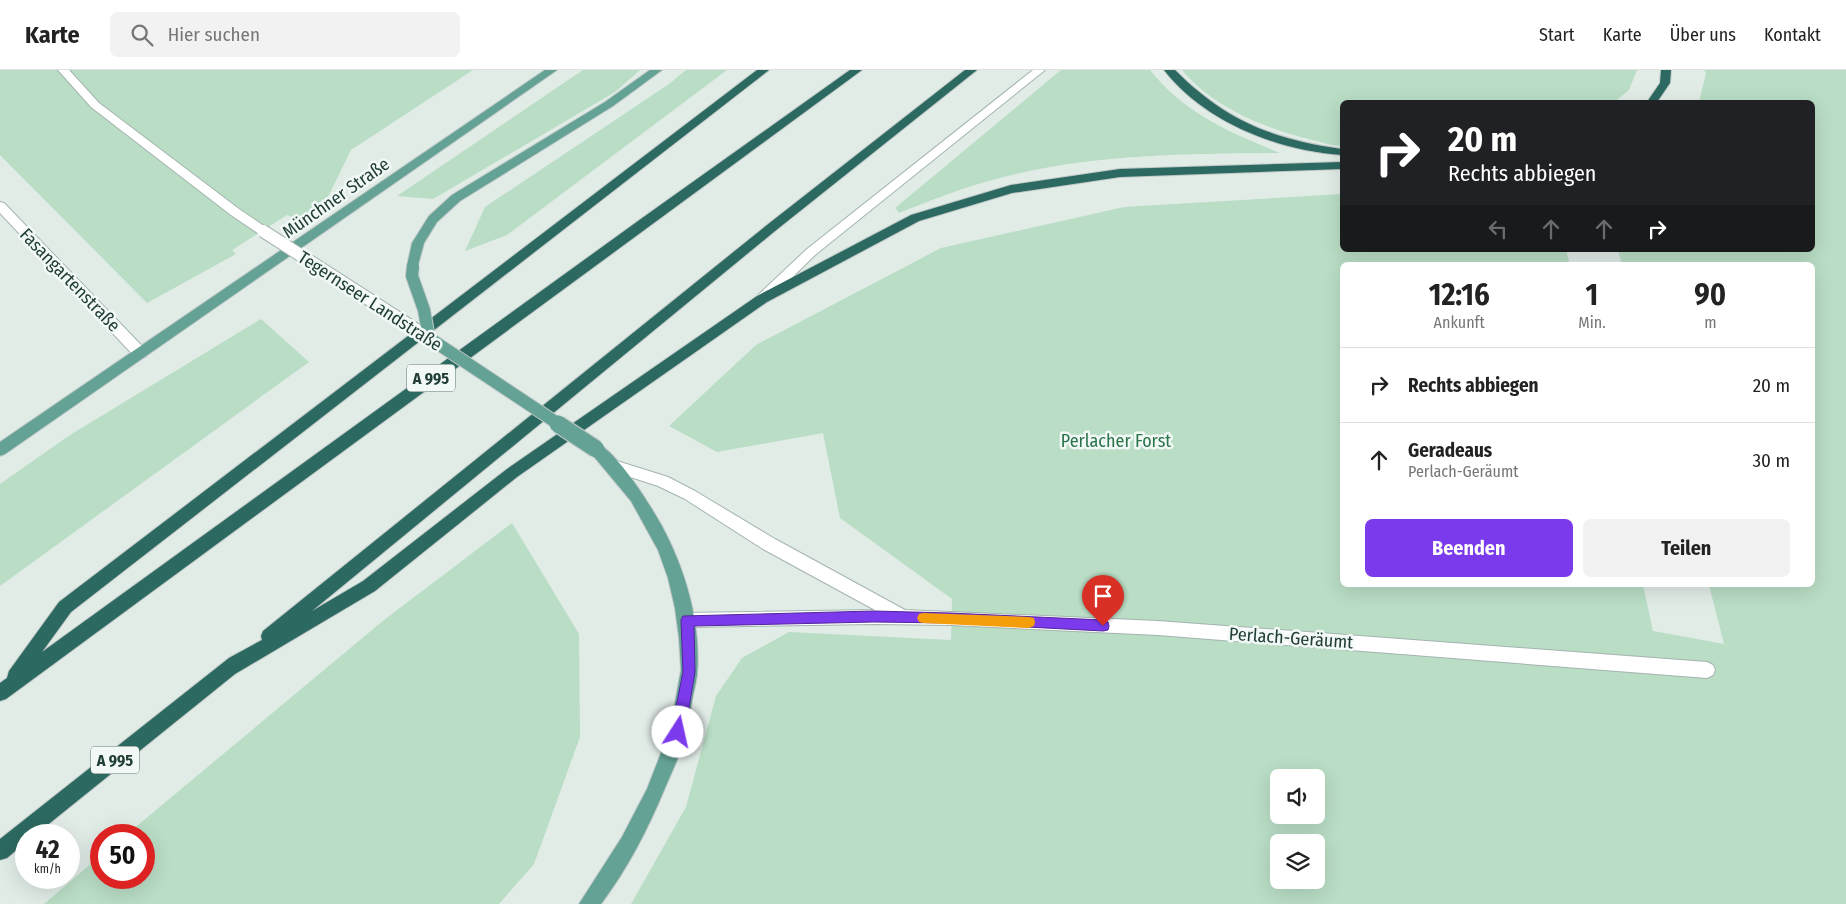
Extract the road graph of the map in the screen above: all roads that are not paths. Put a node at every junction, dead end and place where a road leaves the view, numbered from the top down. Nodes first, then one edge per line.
1 (63, 70) edge
2 (552, 70) edge
3 (657, 70) edge
4 (764, 70) edge
5 (857, 70) edge
6 (972, 70) edge
7 (1040, 70) edge
8 (1169, 70) edge
9 (1666, 70) edge
10 (1653, 100) edge
11 (1340, 152) edge
12 (1340, 166) edge
13 (0, 206) edge
14 (762, 299) junction
15 (429, 338) junction
16 (140, 353) junction
17 (0, 450) edge
18 (614, 466) junction
19 (905, 618) junction
20 (687, 620) junction
21 (229, 668) junction
22 (1707, 670) dead end
23 (3, 691) edge
24 (0, 851) edge
25 (589, 904) edge

1 - 15 street, Tegernseer Landstraße, bridge
2 - 16 main road, Münchner Straße
3 - 15 main road, bridge
4 - 23 highway
5 - 23 highway, A 995
6 - 21 highway, A 995
7 - 14 street
8 - 11 highway
9 - 10 highway
12 - 14 highway
13 - 16 street, Fasangartenstraße
14 - 21 highway
15 - 18 main road, Tegernseer Landstraße, bridge
16 - 17 main road
18 - 19 street
18 - 20 main road, Tegernseer Landstraße
19 - 20 street, Perlach-Geräumt
19 - 22 street, Perlach-Geräumt
20 - 25 main road, Tegernseer Landstraße
21 - 24 highway, A 995

